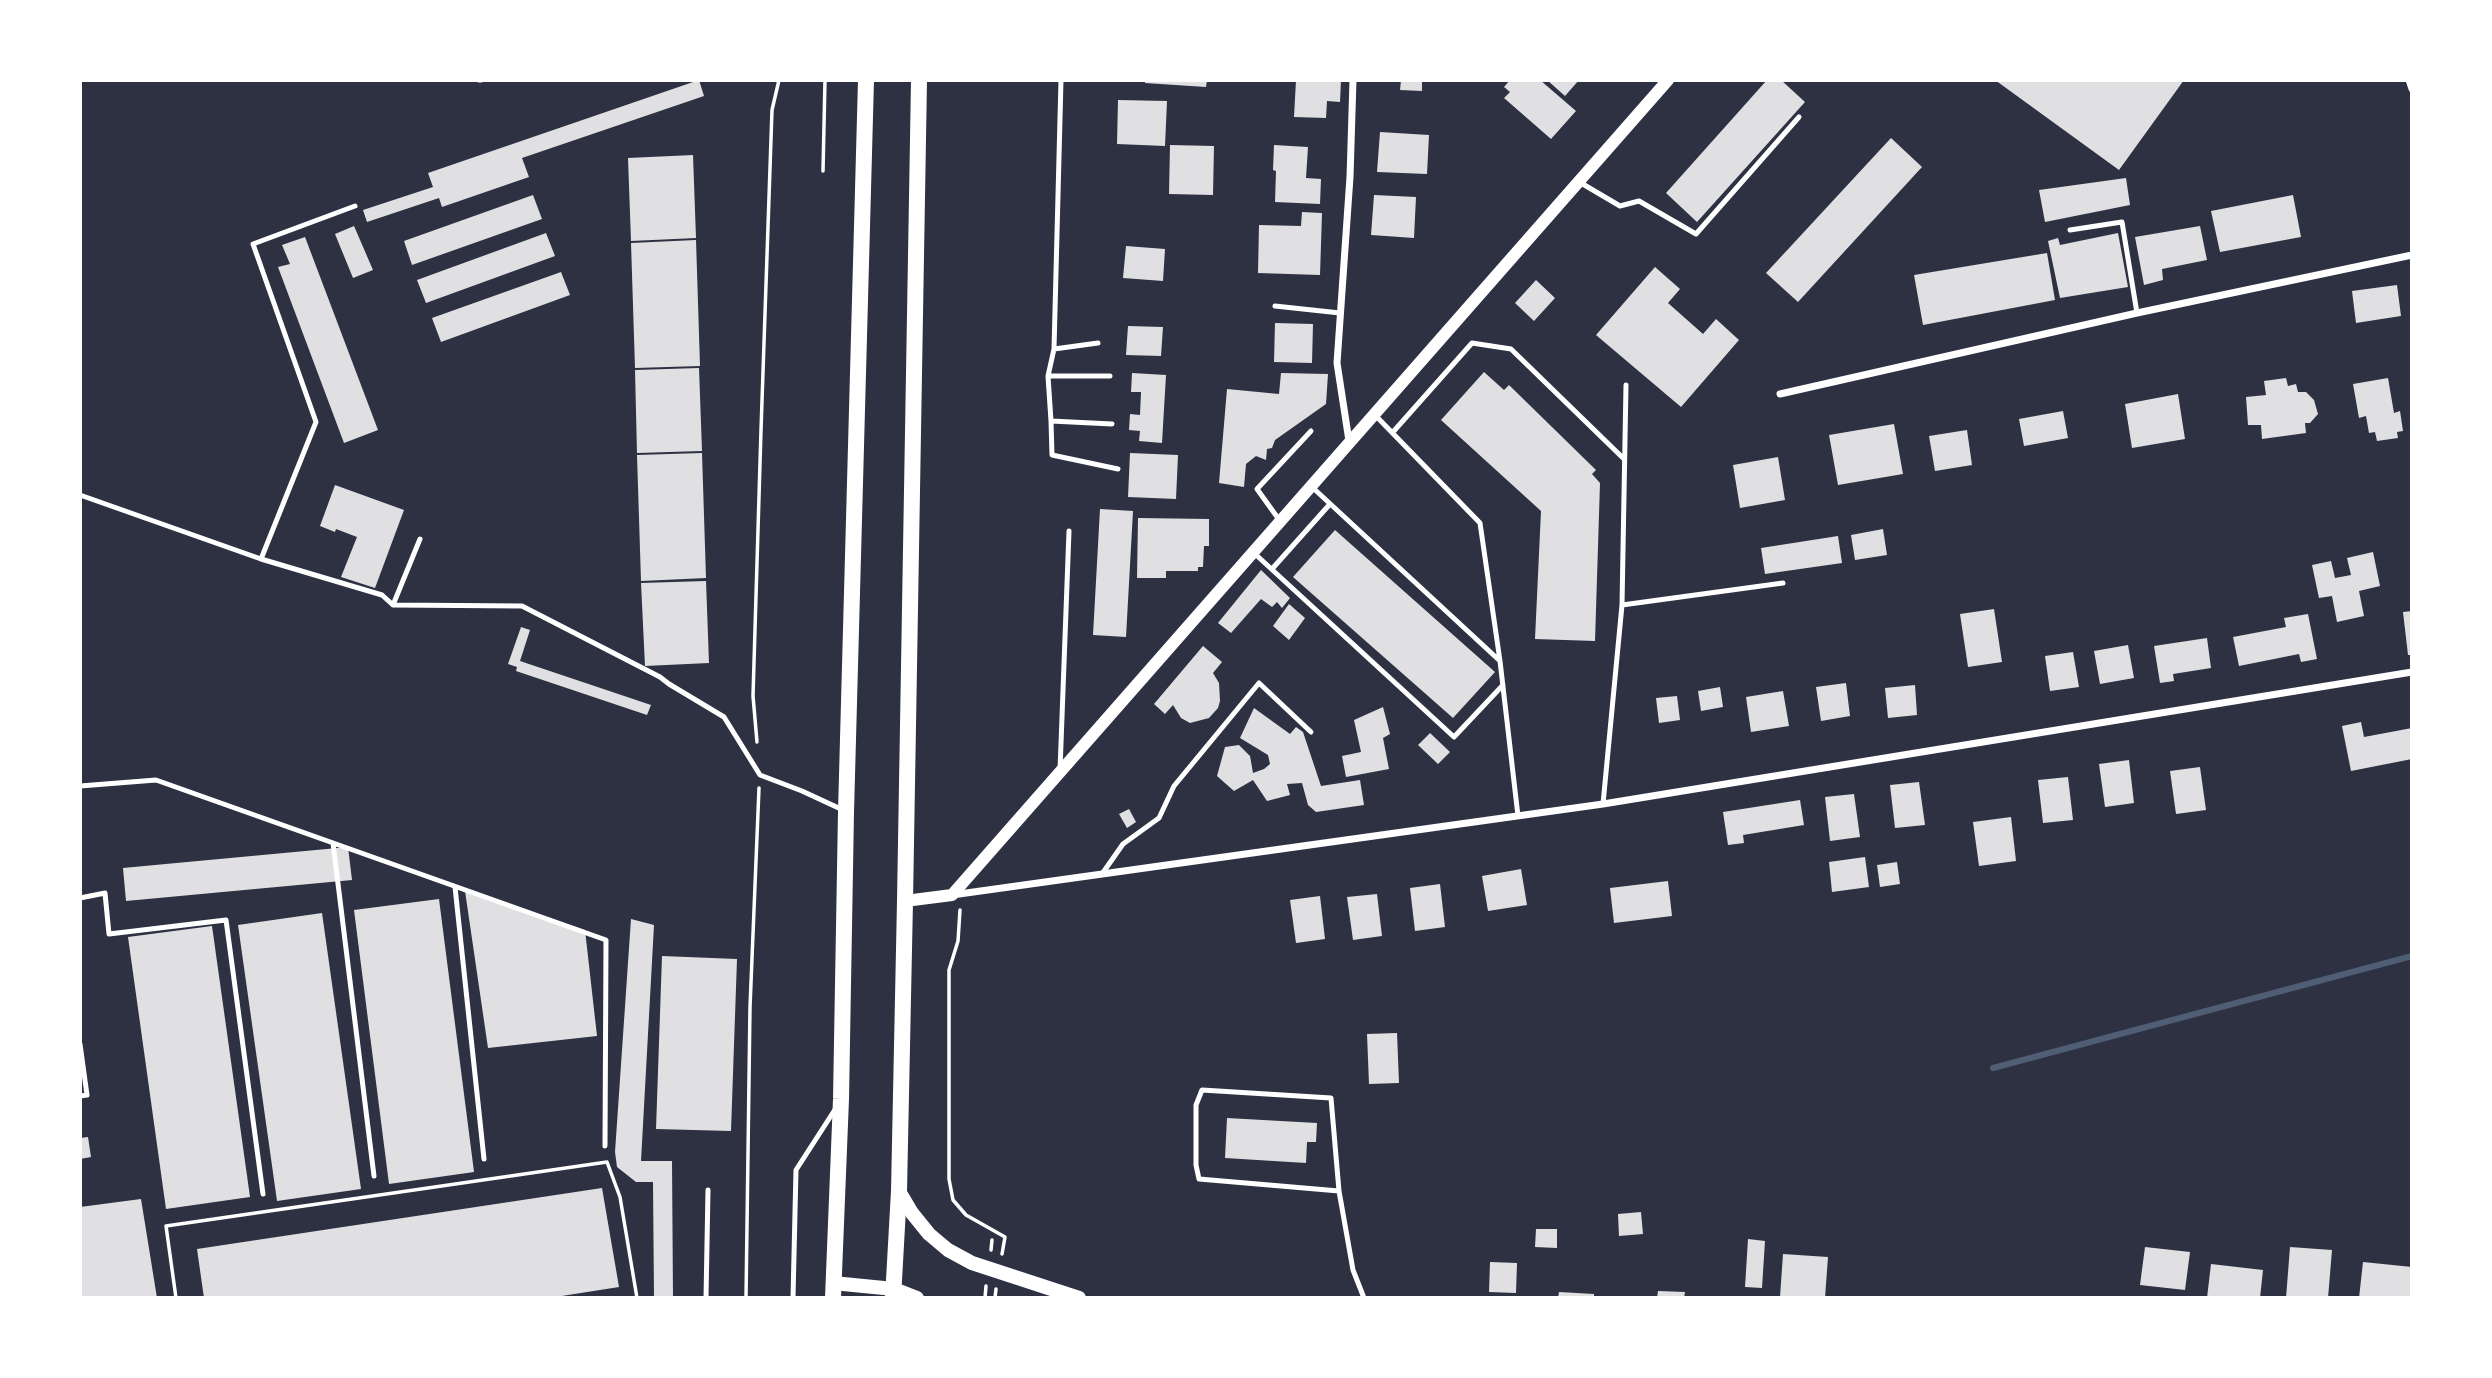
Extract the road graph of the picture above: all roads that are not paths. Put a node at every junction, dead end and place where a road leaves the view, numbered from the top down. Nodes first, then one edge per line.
1 (866, 80) edge
2 (919, 80) edge
3 (1061, 80) edge
4 (1353, 80) edge
5 (1668, 80) edge
6 (2409, 80) edge
7 (2412, 89) edge
8 (1799, 117) dead end
9 (1578, 181) junction
10 (355, 206) dead end
11 (2070, 230) dead end
12 (2412, 255) edge
13 (1275, 306) dead end
14 (1340, 313) junction
15 (2137, 313) junction
16 (1098, 343) dead end
17 (1054, 349) junction
18 (1048, 376) junction
19 (1110, 376) dead end
20 (1626, 385) dead end
21 (1780, 394) dead end
22 (1374, 414) junction
23 (1051, 421) junction
24 (1112, 424) dead end
25 (1311, 431) dead end
26 (1393, 432) junction
27 (1350, 442) junction
28 (1623, 458) junction
29 (1118, 469) dead end
30 (1311, 486) junction
31 (80, 495) edge
32 (1331, 504) junction
33 (1280, 521) junction
34 (1069, 531) dead end
35 (420, 540) dead end
36 (1253, 553) junction
37 (261, 559) junction
38 (1272, 569) junction
39 (1783, 583) dead end
40 (393, 605) junction
41 (1622, 605) junction
42 (1500, 662) junction
43 (2412, 673) edge
44 (1503, 685) junction
45 (1311, 732) dead end
46 (1060, 772) junction
47 (80, 786) edge
48 (1603, 804) junction
49 (846, 812) junction
50 (1518, 816) junction
51 (333, 843) junction
52 (1102, 874) junction
53 (455, 887) junction
54 (956, 894) junction
55 (80, 898) edge
56 (905, 901) junction
57 (80, 1044) edge
58 (80, 1096) edge
59 (841, 1099) junction
60 (605, 1146) dead end
61 (484, 1159) dead end
62 (374, 1176) dead end
63 (708, 1190) dead end
64 (899, 1191) junction
65 (1339, 1191) junction
66 (263, 1194) dead end
67 (833, 1290) edge
68 (893, 1293) edge
69 (706, 1297) edge
70 (793, 1297) edge
71 (917, 1297) edge
72 (1079, 1297) edge
73 (1364, 1297) edge

1 - 49 main road
2 - 56 main road
3 - 17 lane
4 - 14 street
5 - 9 street
6 - 7 street
8 - 9 lane
9 - 22 street
10 - 37 lane
11 - 15 lane
12 - 15 street
13 - 14 lane
14 - 27 street
15 - 21 street
16 - 17 lane
17 - 18 lane
18 - 19 lane
18 - 23 lane
20 - 28 lane
22 - 26 lane
22 - 27 street
23 - 24 lane
23 - 29 lane
25 - 33 lane
26 - 28 lane
26 - 42 lane
27 - 30 street
28 - 41 lane
30 - 32 lane
30 - 33 street
31 - 37 lane
32 - 38 lane
32 - 42 lane
33 - 36 street
34 - 46 lane
35 - 40 lane
36 - 38 lane
36 - 46 street
37 - 40 lane
38 - 44 lane
39 - 41 lane
40 - 49 lane
41 - 48 lane
42 - 44 lane
43 - 48 street
44 - 50 lane
45 - 52 lane
46 - 54 street
47 - 51 lane
48 - 50 street
49 - 59 main road
50 - 52 street
51 - 53 lane
51 - 62 lane
52 - 54 street
53 - 60 lane
53 - 61 lane
54 - 56 street
55 - 66 lane
56 - 64 main road
57 - 58 lane
59 - 67 main road
59 - 70 lane
63 - 69 lane
64 - 68 main road
64 - 72 main road
65 - 65 lane
65 - 73 lane
67 - 68 main road
68 - 71 main road

